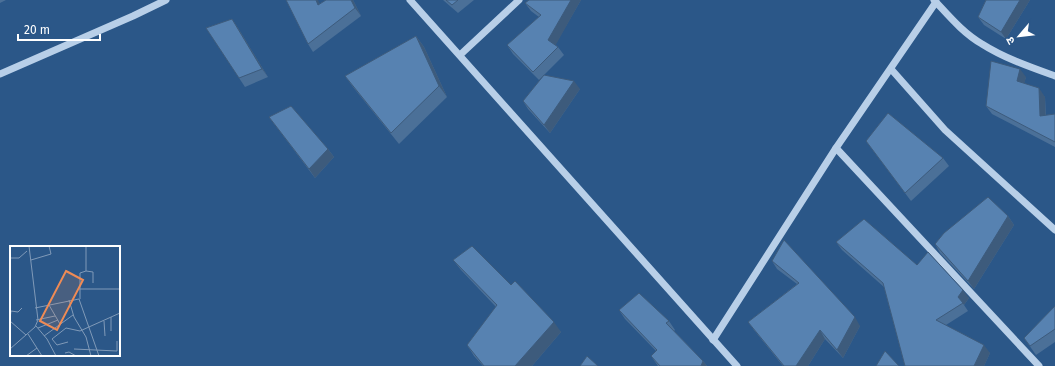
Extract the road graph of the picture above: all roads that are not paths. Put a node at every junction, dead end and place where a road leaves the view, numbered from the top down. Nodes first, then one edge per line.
1 (166, 0) edge
2 (410, 0) edge
3 (519, 0) edge
4 (935, 1) edge
5 (460, 55) junction
6 (891, 69) junction
7 (0, 74) edge
8 (1055, 76) edge
9 (836, 148) junction
10 (1055, 230) edge
11 (713, 340) junction
12 (737, 366) edge
13 (1039, 366) edge

1 - 7 street
2 - 5 street
3 - 5 street
4 - 6 street
4 - 8 street
5 - 11 street
6 - 9 street
6 - 10 street
9 - 11 street
9 - 13 street
11 - 12 street

